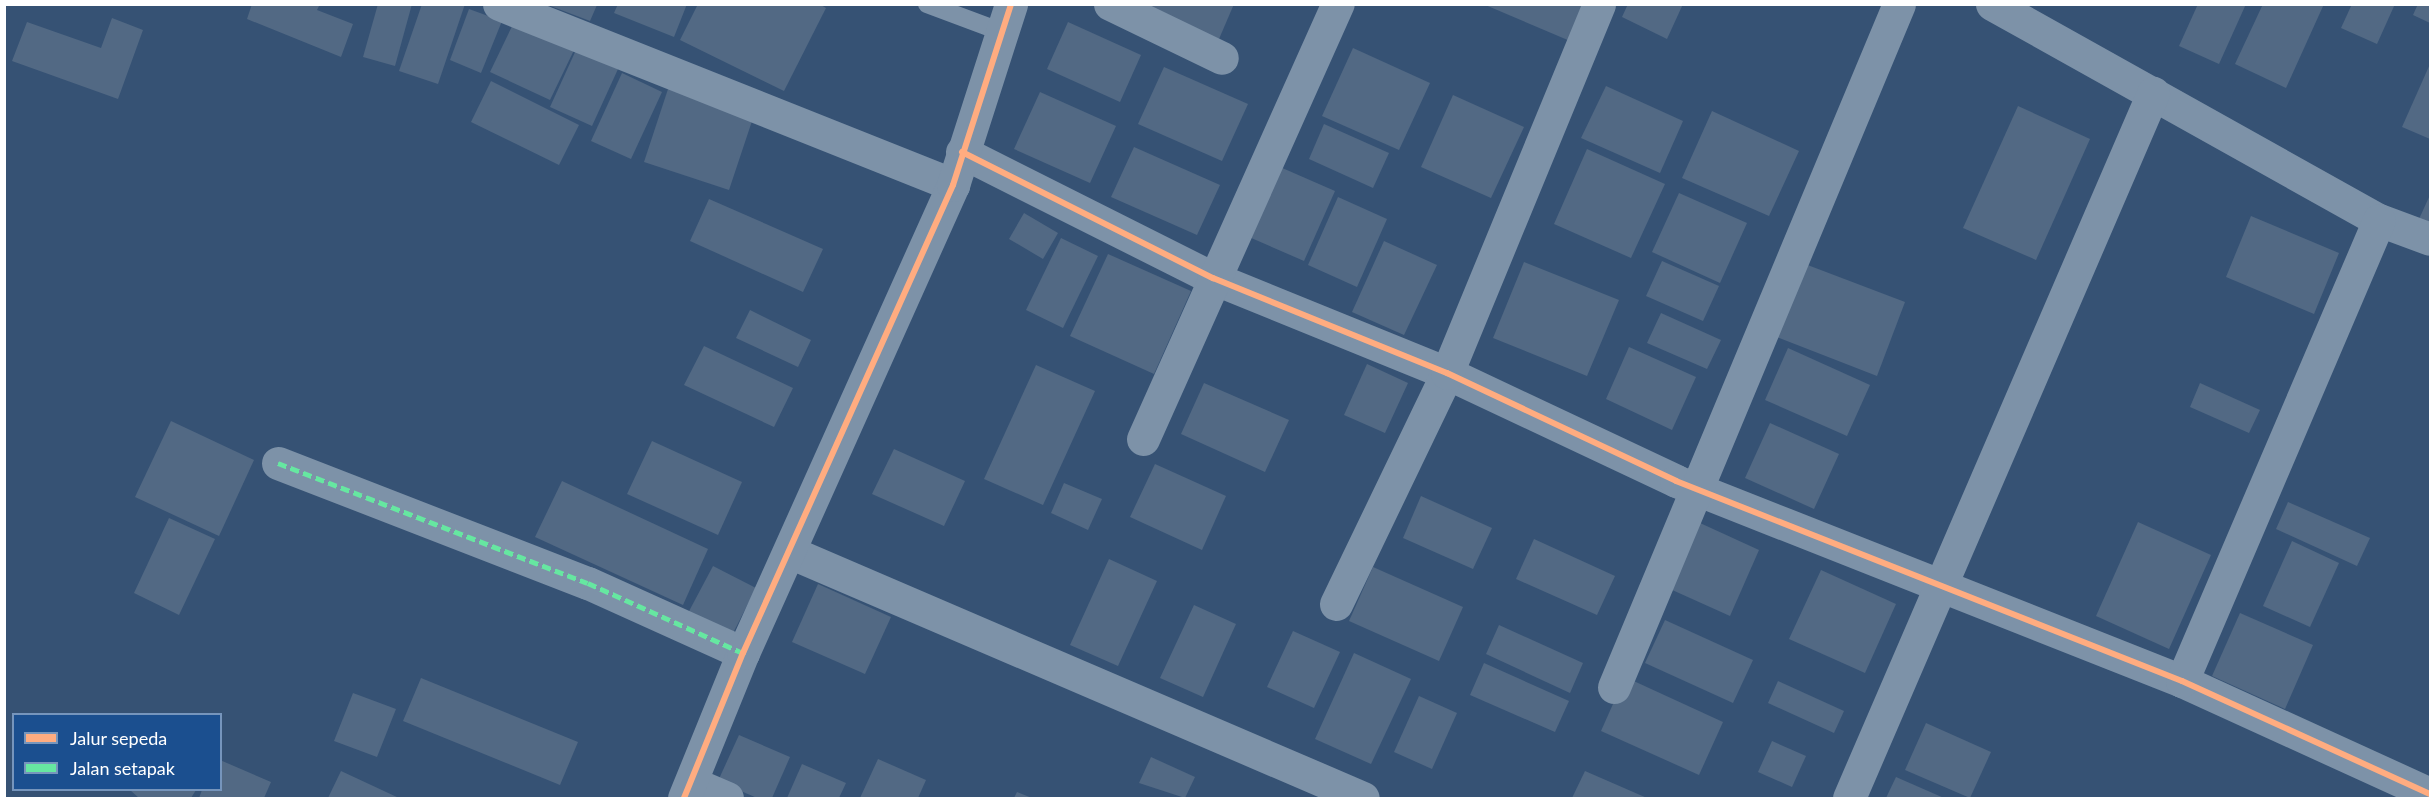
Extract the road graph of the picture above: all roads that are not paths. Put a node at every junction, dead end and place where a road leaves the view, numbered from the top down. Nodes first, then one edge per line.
1 (499, 4) edge
2 (927, 4) edge
3 (1110, 4) edge
4 (1338, 4) edge
5 (1599, 4) edge
6 (1899, 4) edge
7 (1992, 4) edge
8 (1006, 18) edge
9 (1222, 58) dead end
10 (2153, 93) junction
11 (962, 152) junction
12 (953, 185) junction
13 (2379, 220) junction
14 (2430, 239) edge
15 (1213, 278) junction
16 (1447, 373) junction
17 (1143, 439) dead end
18 (278, 463) dead end
19 (1693, 487) junction
20 (792, 553) junction
21 (1937, 584) junction
22 (1336, 604) dead end
23 (743, 653) junction
24 (2182, 681) junction
25 (1614, 687) dead end
26 (688, 791) edge
27 (2430, 794) edge
28 (727, 798) edge
29 (1363, 798) edge
30 (1849, 798) edge

1 - 12 street
2 - 8 lane
3 - 9 street
4 - 15 street
5 - 16 street
6 - 19 street
7 - 10 street
8 - 11 street
10 - 13 street
10 - 21 street
11 - 12 street
11 - 15 street
12 - 20 street
13 - 14 street
13 - 24 street
15 - 16 street
15 - 17 street
16 - 19 street
16 - 22 street
18 - 23 street
19 - 21 street
19 - 25 street
20 - 23 street
20 - 29 street
21 - 24 street
21 - 30 street
23 - 26 street
24 - 27 street
26 - 28 street

